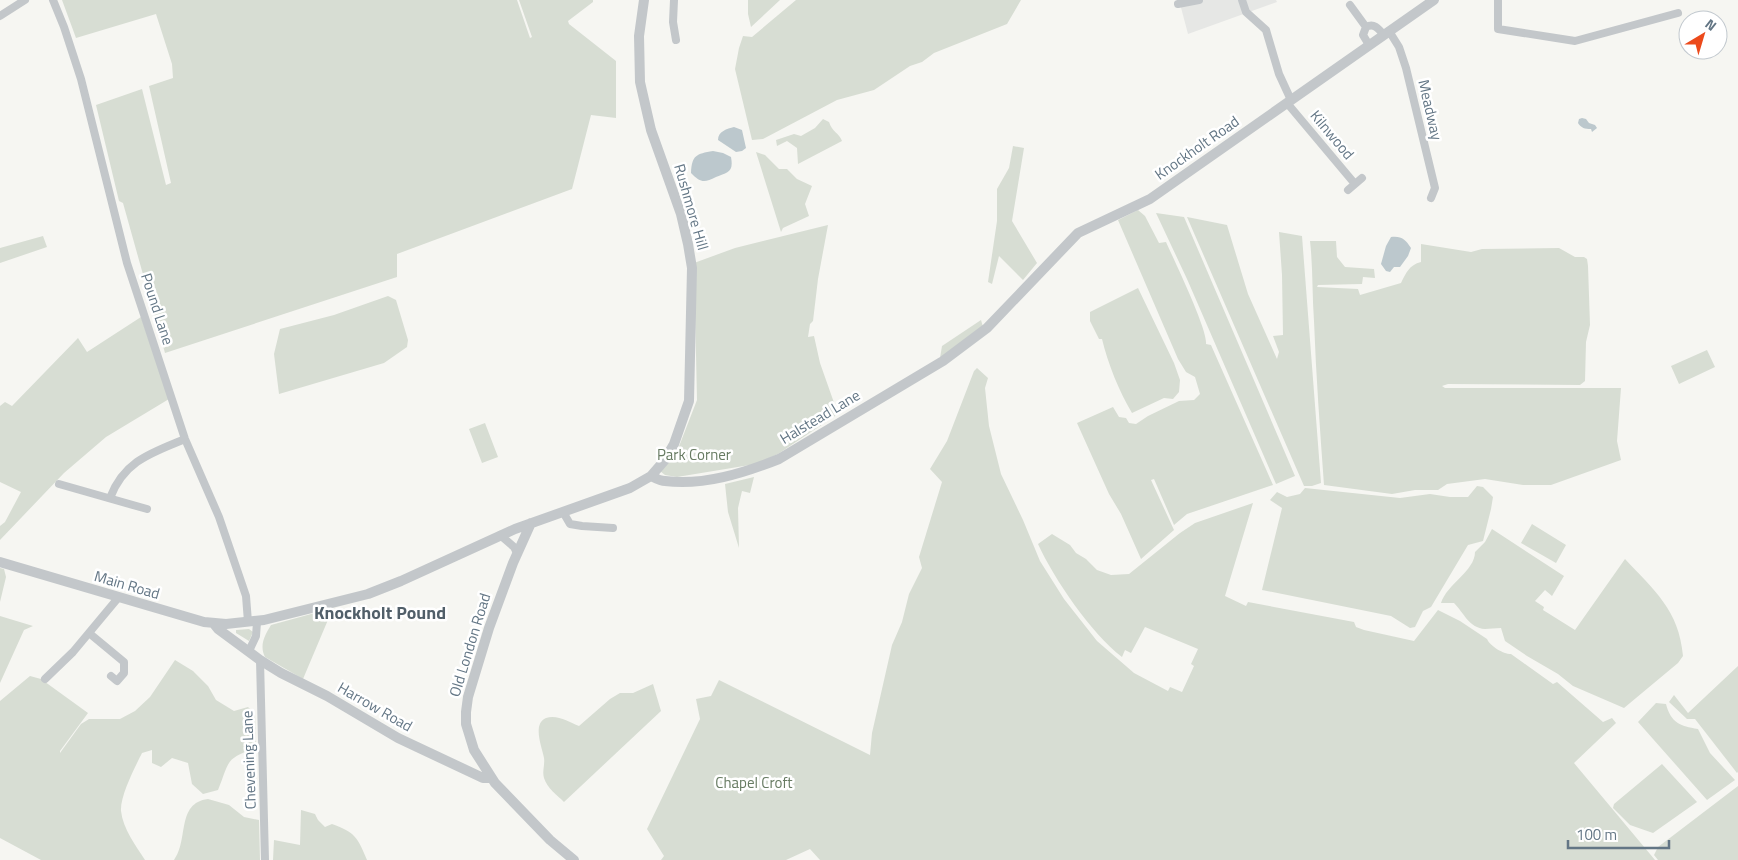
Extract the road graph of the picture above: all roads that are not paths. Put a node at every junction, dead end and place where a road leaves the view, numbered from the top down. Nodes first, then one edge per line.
1 (26, 0) edge
2 (53, 0) edge
3 (644, 0) edge
4 (674, 0) edge
5 (1200, 0) edge
6 (1242, 0) edge
7 (1433, 0) edge
8 (1498, 0) edge
9 (1178, 4) dead end
10 (1350, 5) dead end
11 (1665, 6) dead end
12 (1678, 13) dead end
13 (1668, 15) junction
14 (0, 16) edge
15 (1366, 27) junction
16 (1386, 33) junction
17 (676, 40) dead end
18 (1369, 45) junction
19 (1289, 101) junction
20 (1362, 178) dead end
21 (1354, 184) junction
22 (1348, 190) dead end
23 (1431, 198) dead end
24 (987, 328) joint
25 (185, 439) junction
26 (651, 476) junction
27 (70, 478) dead end
28 (59, 484) dead end
29 (68, 486) junction
30 (110, 498) junction
31 (143, 509) dead end
32 (563, 512) junction
33 (531, 523) junction
34 (612, 528) dead end
35 (500, 535) junction
36 (517, 553) junction
37 (0, 562) edge
38 (118, 598) junction
39 (253, 622) junction
40 (214, 624) junction
41 (89, 634) junction
42 (249, 651) junction
43 (260, 660) junction
44 (111, 676) dead end
45 (45, 679) dead end
46 (478, 758) junction
47 (469, 770) junction
48 (491, 778) junction
49 (265, 860) edge
50 (574, 860) edge

1 - 14 street
2 - 25 street, Pound Lane
3 - 26 street, Rushmore Hill
4 - 17 street
5 - 9 street
6 - 19 street, Kilnwood
7 - 16 street, Knockholt Road
8 - 13 street
10 - 15 street
11 - 13 street
12 - 13 street
15 - 16 street
15 - 18 street
16 - 18 street, Knockholt Road
16 - 23 street, Meadway
18 - 19 street, Knockholt Road
19 - 21 street, Kilnwood
19 - 24 street, Knockholt Road
20 - 21 street
21 - 22 street
24 - 26 street, Halstead Lane
25 - 30 street
25 - 39 street, Pound Lane
26 - 32 street, Main Road
27 - 29 street
28 - 29 street
29 - 30 street
30 - 31 street
32 - 33 street, Main Road
32 - 34 street
33 - 35 street, Main Road
33 - 36 street, Old London Road
35 - 36 street
35 - 39 street, Main Road
36 - 46 street, Old London Road
37 - 38 street, Main Road
38 - 40 street, Main Road
38 - 41 street
39 - 40 street, Main Road
39 - 42 street, Pound Lane
40 - 42 street, Harrow Road
41 - 44 street
41 - 45 street
42 - 43 street, Harrow Road
43 - 47 street, Harrow Road
43 - 49 street, Chevening Lane
46 - 47 street
46 - 48 street, Old London Road
47 - 48 street, Harrow Road
48 - 50 street, Old London Road

